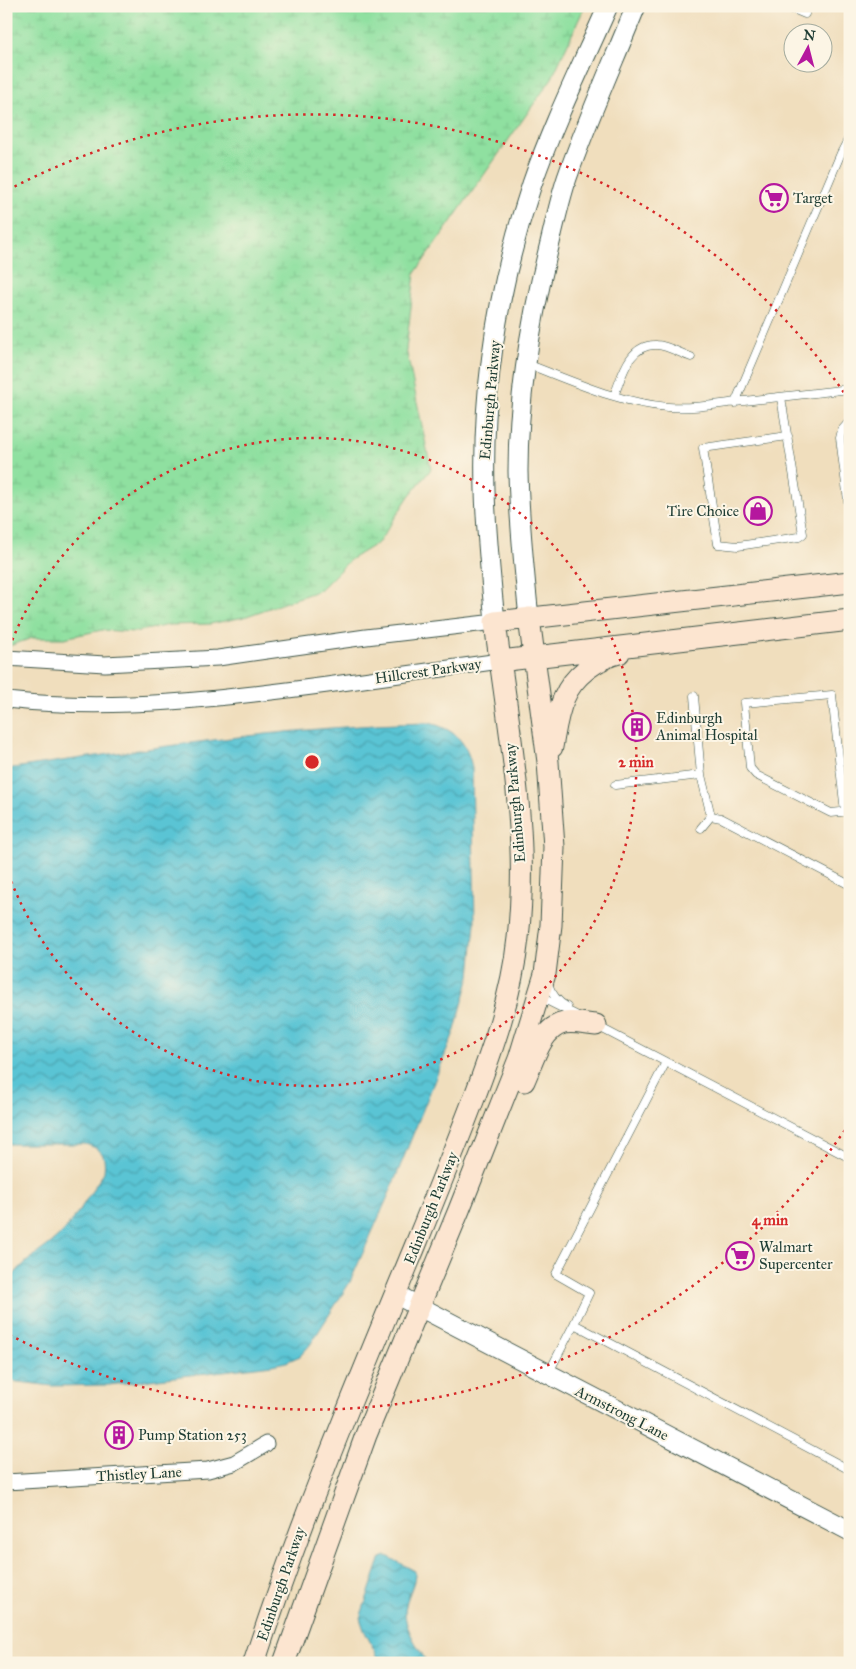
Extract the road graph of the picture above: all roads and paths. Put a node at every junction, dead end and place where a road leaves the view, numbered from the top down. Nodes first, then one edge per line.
1 (608, 6) edge
2 (636, 6) edge
3 (786, 6) edge
4 (805, 14) dead end
5 (850, 136) edge
6 (691, 357) dead end
7 (525, 363) junction
8 (850, 389) edge
9 (614, 396) junction
10 (781, 397) junction
11 (736, 402) junction
12 (850, 421) edge
13 (788, 436) junction
14 (850, 516) edge
15 (850, 582) edge
16 (529, 618) junction
17 (850, 620) edge
18 (495, 622) junction
19 (661, 642) junction
20 (533, 657) junction
21 (6, 658) edge
22 (500, 660) junction
23 (694, 696) dead end
24 (6, 700) edge
25 (548, 762) junction
26 (701, 775) junction
27 (616, 785) dead end
28 (847, 812) edge
29 (711, 816) junction
30 (701, 828) dead end
31 (850, 884) edge
32 (518, 939) junction
33 (542, 983) junction
34 (596, 1025) junction
35 (666, 1062) junction
36 (850, 1158) edge
37 (470, 1182) junction
38 (395, 1294) junction
39 (419, 1307) junction
40 (574, 1324) junction
41 (548, 1374) junction
42 (266, 1444) dead end
43 (850, 1470) edge
44 (6, 1482) edge
45 (850, 1531) edge
46 (254, 1663) edge
47 (284, 1663) edge

1 - 18 street, Edinburgh Parkway
2 - 7 street, Edinburgh Parkway
3 - 4 lane
5 - 11 lane
6 - 9 lane
7 - 9 lane
7 - 16 street, Edinburgh Parkway
8 - 10 lane
9 - 11 lane
10 - 11 lane
10 - 13 lane
12 - 14 lane
13 - 13 lane
15 - 16 main road
16 - 18 main road
16 - 20 main road, Edinburgh Parkway
17 - 19 main road, Hillcrest Parkway
18 - 21 street
18 - 22 main road, Edinburgh Parkway
19 - 20 main road, Hillcrest Parkway
19 - 25 main road
20 - 22 main road, Hillcrest Parkway
20 - 25 main road, Edinburgh Parkway
22 - 24 street, Hillcrest Parkway
22 - 32 main road, Edinburgh Parkway
23 - 26 lane
25 - 33 main road, Edinburgh Parkway
26 - 27 lane
26 - 29 lane
28 - 28 lane
29 - 30 lane
29 - 31 lane
32 - 33 main road
32 - 38 main road, Edinburgh Parkway
33 - 34 lane
33 - 34 lane
33 - 37 main road, Edinburgh Parkway
34 - 35 lane
34 - 37 main road
35 - 36 lane
35 - 40 lane
37 - 39 main road, Edinburgh Parkway
38 - 39 street, Armstrong Lane
38 - 46 main road, Edinburgh Parkway
39 - 41 street, Armstrong Lane
39 - 47 main road, Edinburgh Parkway
40 - 41 lane
40 - 43 lane
41 - 45 street, Armstrong Lane
42 - 44 street, Thistley Lane

